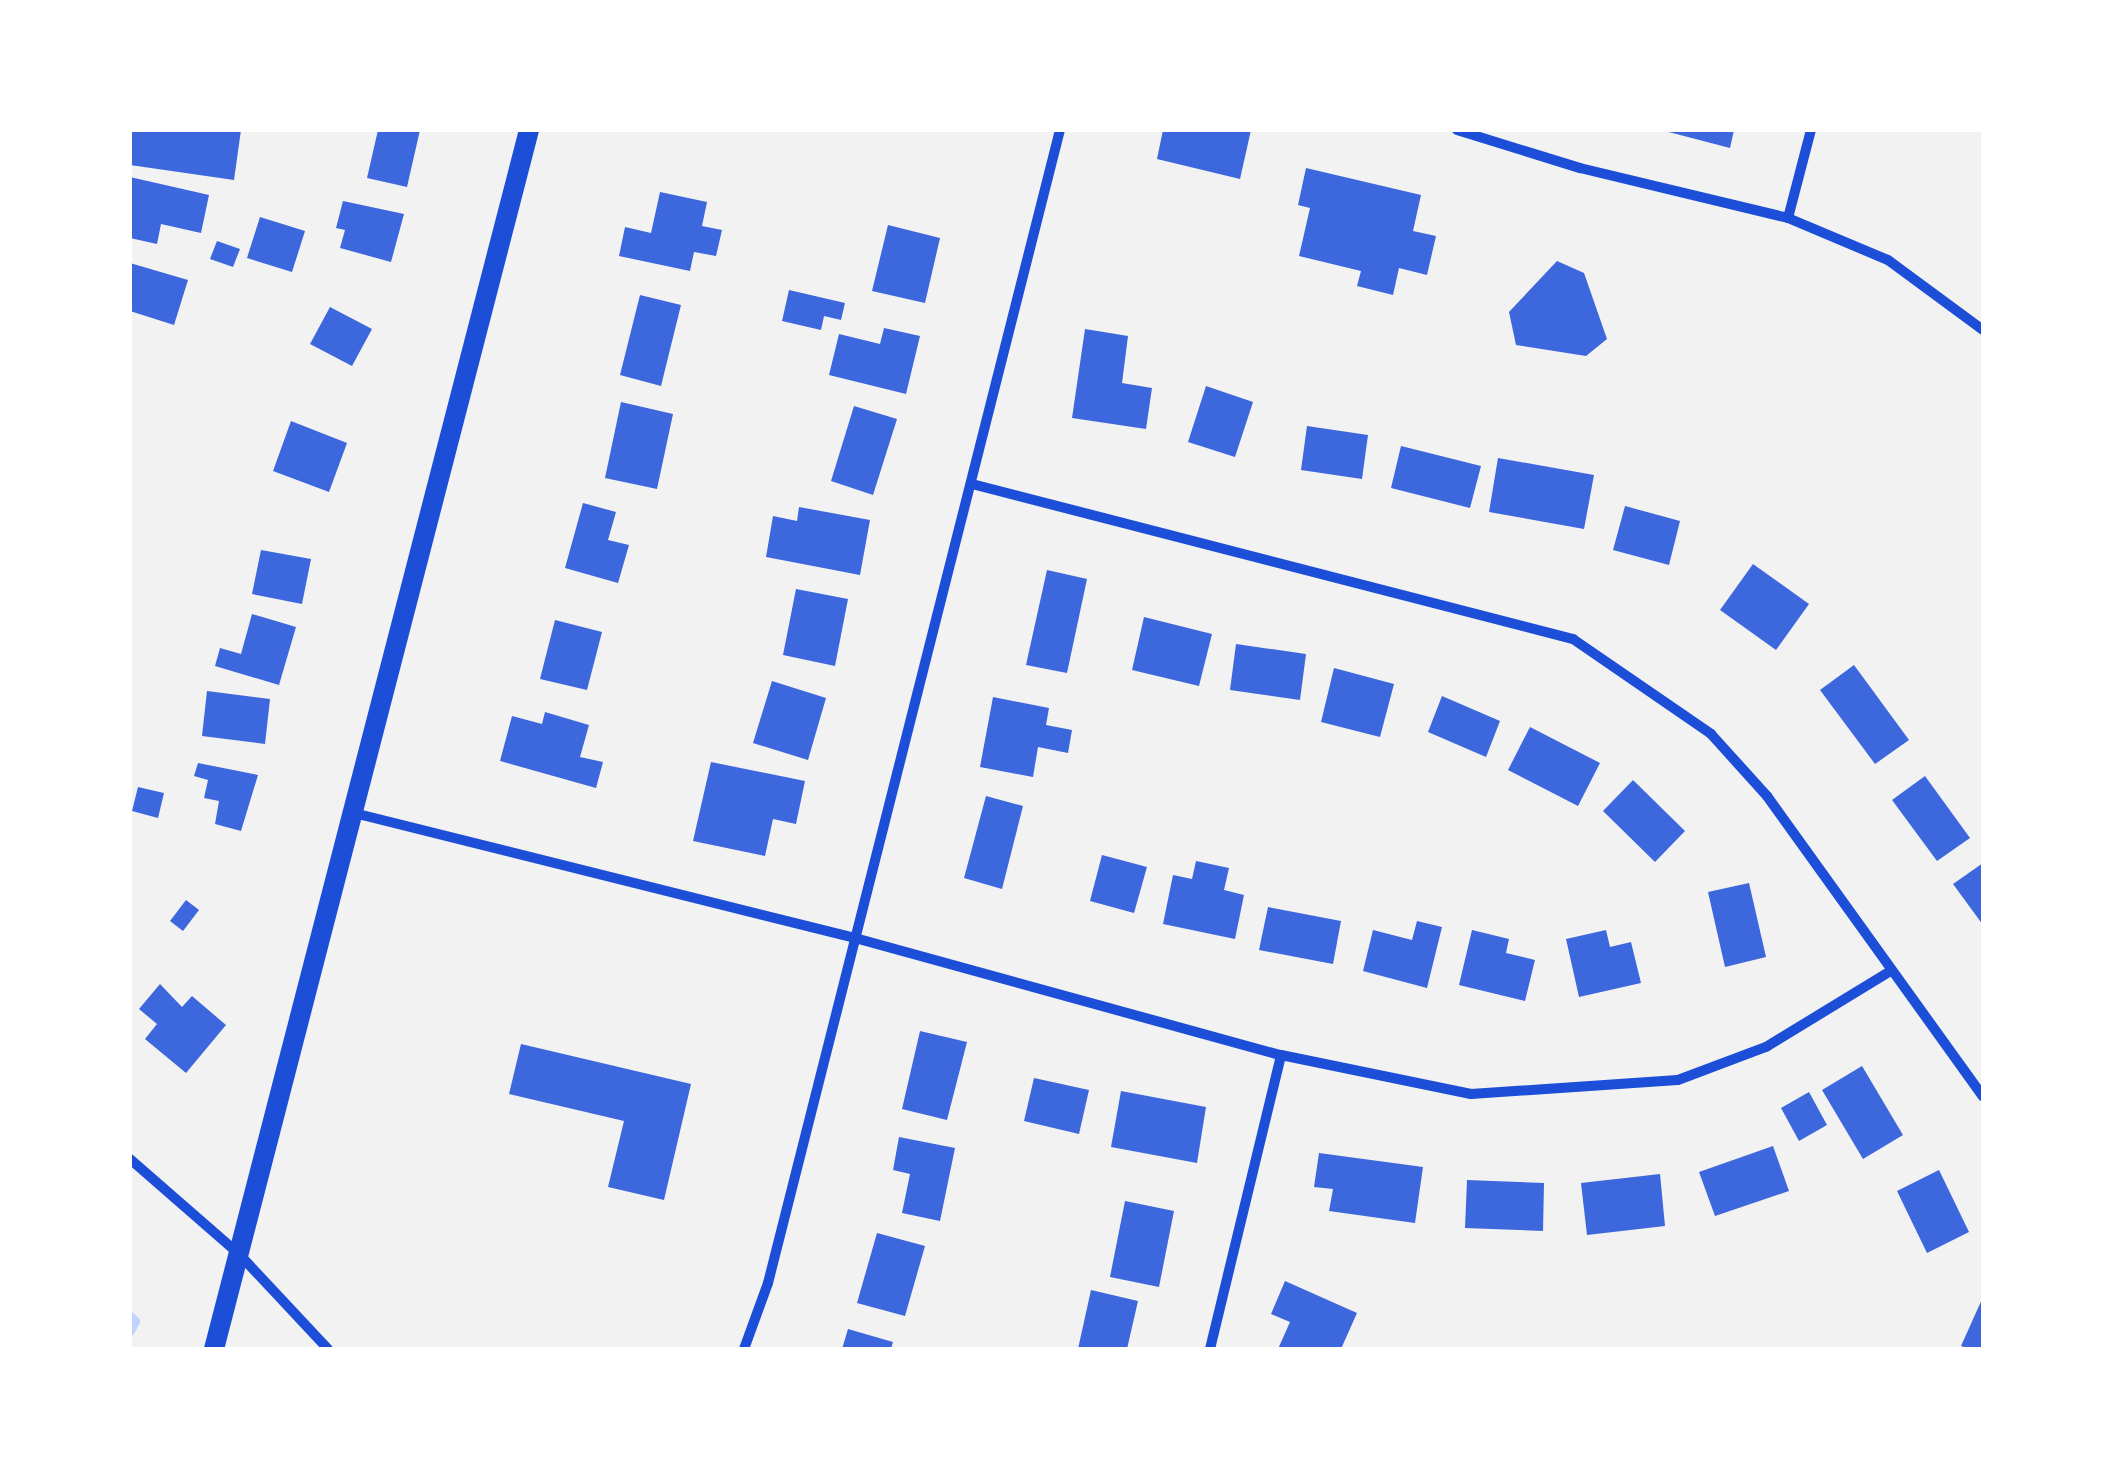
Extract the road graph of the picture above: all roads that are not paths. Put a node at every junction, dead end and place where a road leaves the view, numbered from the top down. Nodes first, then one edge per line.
1 (530, 130) edge
2 (1060, 130) edge
3 (1458, 130) edge
4 (1811, 130) edge
5 (1788, 218) junction
6 (1983, 330) edge
7 (972, 484) junction
8 (354, 813) junction
9 (855, 938) junction
10 (1889, 972) junction
11 (1282, 1055) junction
12 (1983, 1096) edge
13 (130, 1159) edge
14 (240, 1254) junction
15 (214, 1349) edge
16 (328, 1349) edge
17 (744, 1349) edge
18 (1210, 1349) edge

1 - 8 main road
2 - 7 street
3 - 5 street
4 - 5 street
5 - 6 street
7 - 9 street
7 - 10 street
8 - 9 street
8 - 14 main road
9 - 11 street
9 - 17 street
10 - 11 street
10 - 12 street
11 - 18 street
13 - 14 street
14 - 15 main road
14 - 16 street

